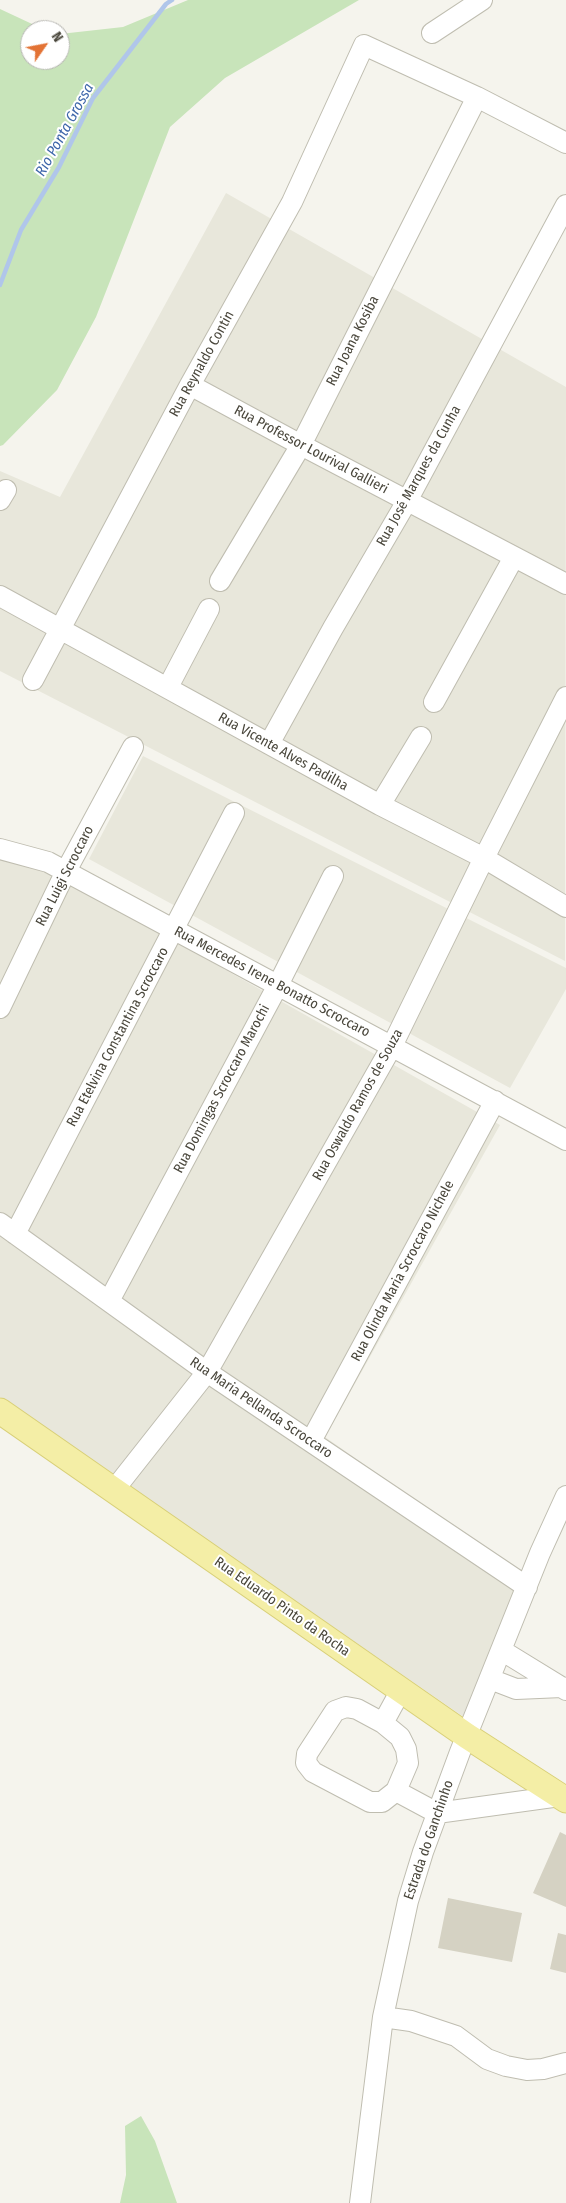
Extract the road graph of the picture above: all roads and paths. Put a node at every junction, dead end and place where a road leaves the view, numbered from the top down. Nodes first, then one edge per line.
1 (482, 0) edge
2 (432, 33) dead end
3 (477, 97) junction
4 (566, 143) edge
5 (566, 205) edge
6 (190, 385) junction
7 (301, 445) junction
8 (407, 501) junction
9 (514, 557) junction
10 (220, 580) dead end
11 (566, 584) edge
12 (0, 596) edge
13 (209, 609) dead end
14 (60, 627) junction
15 (33, 680) dead end
16 (168, 687) junction
17 (566, 697) edge
18 (434, 702) dead end
19 (421, 737) dead end
20 (269, 744) junction
21 (132, 747) dead end
22 (380, 805) junction
23 (234, 813) dead end
24 (0, 849) edge
25 (484, 858) junction
26 (66, 871) junction
27 (333, 876) dead end
28 (566, 907) edge
29 (174, 930) junction
30 (278, 985) junction
31 (0, 1008) edge
32 (392, 1046) junction
33 (495, 1101) junction
34 (566, 1140) edge
35 (8, 1229) edge
36 (109, 1301) junction
37 (207, 1372) junction
38 (0, 1411) edge
39 (311, 1441) junction
40 (114, 1490) junction
41 (566, 1496) edge
42 (527, 1587) junction
43 (501, 1650) junction
44 (490, 1679) junction
45 (564, 1689) edge
46 (401, 1690) junction
47 (383, 1724) junction
48 (467, 1736) junction
49 (396, 1790) junction
50 (563, 1798) edge
51 (437, 1813) junction
52 (383, 2017) junction
53 (566, 2063) edge
54 (360, 2203) edge

1 - 2 street
3 - 4 street
3 - 6 street, Rua Reynaldo Contin
3 - 7 street, Rua Joana Kosiba
5 - 8 street, Rua José Marques da Cunha
6 - 7 street, Rua Professor Lourival Gallieri
6 - 14 street, Rua Reynaldo Contin
7 - 8 street, Rua Professor Lourival Gallieri
7 - 10 street, Rua Joana Kosiba
8 - 9 street, Rua Professor Lourival Gallieri
8 - 20 street, Rua José Marques da Cunha
9 - 11 street, Rua Professor Lourival Gallieri
9 - 18 street
12 - 14 street, Rua Vicente Alves Padilha
13 - 16 street
14 - 15 street, Rua Reynaldo Contin
14 - 16 street, Rua Vicente Alves Padilha
16 - 20 street, Rua Vicente Alves Padilha
17 - 25 street, Rua Oswaldo Ramos de Souza
19 - 22 street
20 - 22 street, Rua Vicente Alves Padilha
21 - 26 street, Rua Luigi Scroccaro
22 - 25 street, Rua Vicente Alves Padilha
23 - 29 street, Rua Etelvina Constantina Scroccaro
24 - 26 street, Rua Mercedes Irene Bonatto Scroccaro
25 - 28 street, Rua Vicente Alves Padilha
25 - 32 street, Rua Oswaldo Ramos de Souza
26 - 29 street, Rua Mercedes Irene Bonatto Scroccaro
26 - 31 street, Rua Luigi Scroccaro
27 - 30 street, Rua Domingas Scroccaro Marochi
29 - 30 street, Rua Mercedes Irene Bonatto Scroccaro
29 - 35 street, Rua Etelvina Constantina Scroccaro
30 - 32 street, Rua Mercedes Irene Bonatto Scroccaro
30 - 36 street, Rua Domingas Scroccaro Marochi
32 - 33 street, Rua Mercedes Irene Bonatto Scroccaro
32 - 37 street, Rua Oswaldo Ramos de Souza
33 - 34 street, Rua Mercedes Irene Bonatto Scroccaro
33 - 39 street, Rua Olinda Maria Scroccaro Nichele
35 - 36 street, Rua Maria Pellanda Scroccaro
36 - 37 street, Rua Maria Pellanda Scroccaro
37 - 39 street, Rua Maria Pellanda Scroccaro
37 - 40 street, Rua Oswaldo Ramos de Souza
38 - 40 main road, Rua Eduardo Pinto da Rocha
39 - 42 street, Rua Maria Pellanda Scroccaro
40 - 46 main road, Rua Eduardo Pinto da Rocha
41 - 42 street, Estrada do Ganchinho
42 - 43 street, Estrada do Ganchinho
43 - 44 street, Estrada do Ganchinho
43 - 45 street
44 - 45 street
44 - 48 street, Estrada do Ganchinho
46 - 47 street
46 - 48 main road, Rua Eduardo Pinto da Rocha
47 - 49 street
47 - 49 street
48 - 50 main road, Rua Eduardo Pinto da Rocha
48 - 51 street, Estrada do Ganchinho
49 - 51 street
50 - 51 street
51 - 52 street, Estrada do Ganchinho
52 - 53 street
52 - 54 street, Estrada do Ganchinho

